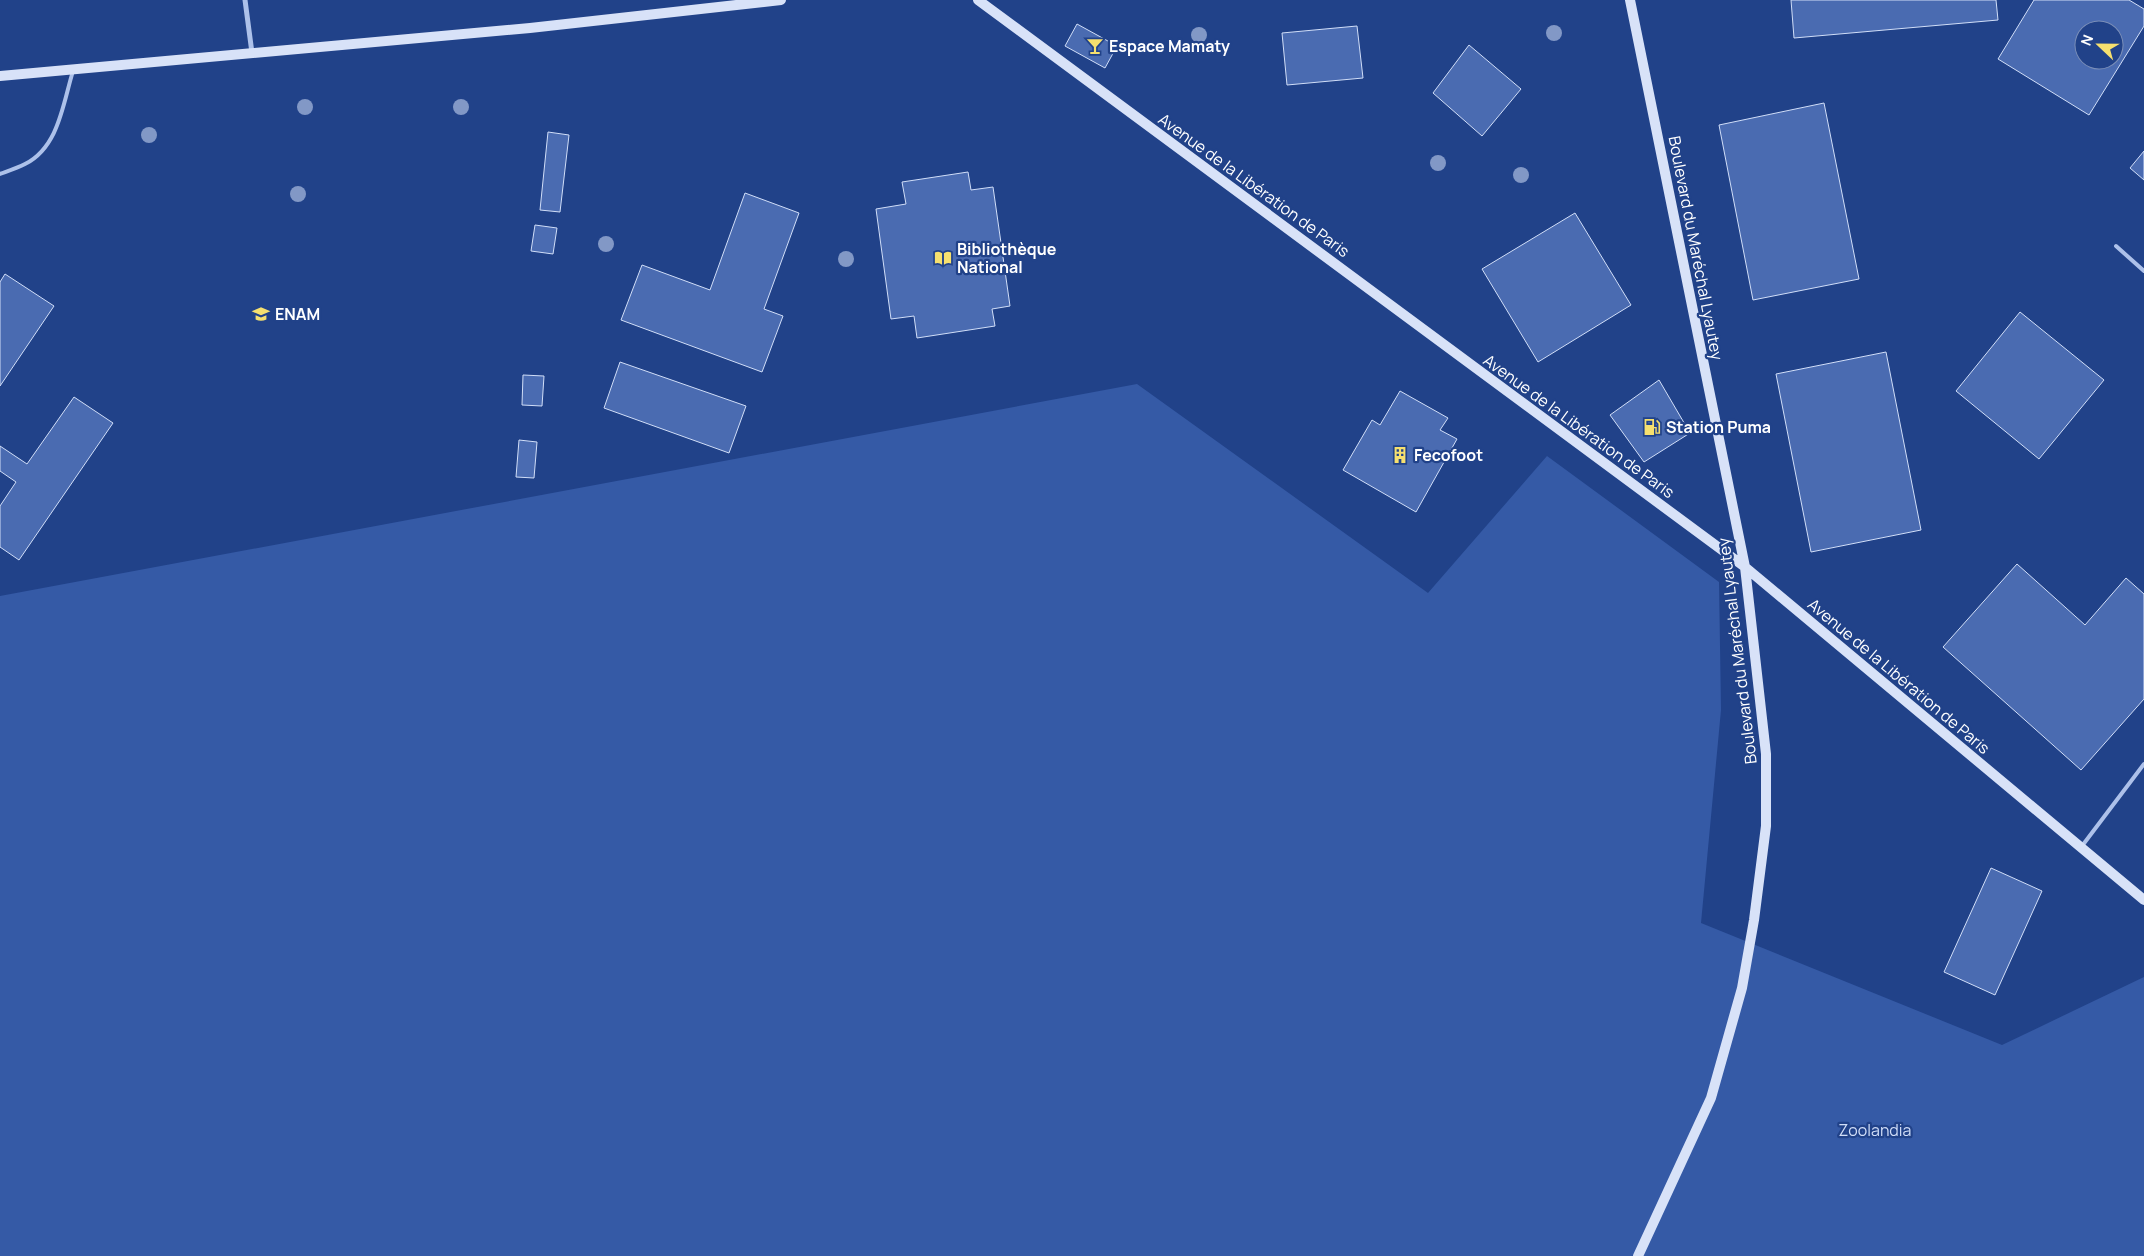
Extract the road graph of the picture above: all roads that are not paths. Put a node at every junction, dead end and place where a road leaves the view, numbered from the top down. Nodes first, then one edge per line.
1 (246, 0) edge
2 (781, 0) edge
3 (978, 0) edge
4 (1630, 0) edge
5 (252, 53) junction
6 (73, 69) junction
7 (0, 76) edge
8 (0, 174) edge
9 (2116, 246) dead end
10 (2144, 271) edge
11 (1746, 568) junction
12 (2144, 764) edge
13 (2080, 848) junction
14 (2144, 900) edge
15 (1638, 1256) edge

1 - 5 street
2 - 5 main road
3 - 11 main road, Avenue de la Libération de Paris
4 - 11 main road, Boulevard du Maréchal Lyautey
5 - 6 main road
6 - 7 main road
6 - 8 lane
9 - 10 lane
11 - 13 main road, Avenue de la Libération de Paris
11 - 15 main road, Boulevard du Maréchal Lyautey
12 - 13 lane
13 - 14 main road, Avenue de la Libération de Paris

